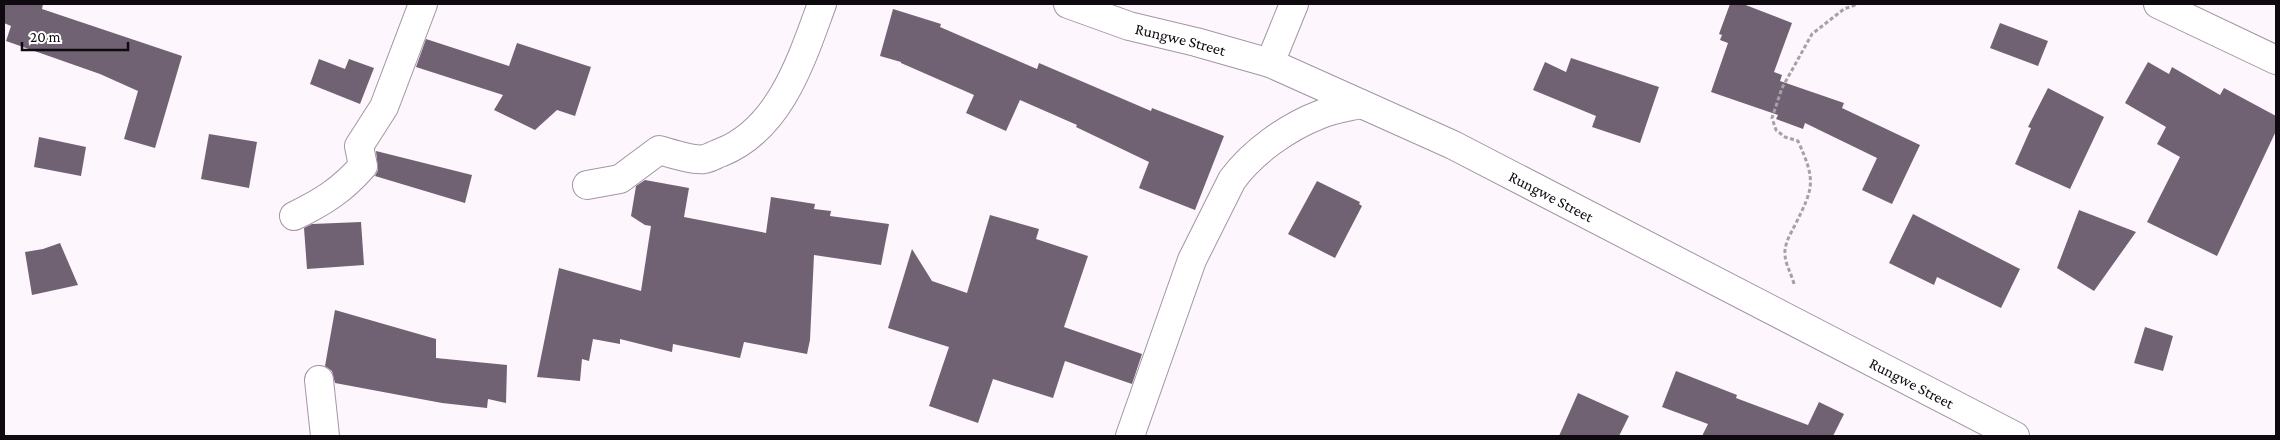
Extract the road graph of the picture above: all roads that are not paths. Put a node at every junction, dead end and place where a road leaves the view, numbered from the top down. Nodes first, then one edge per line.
1 (423, 4) edge
2 (822, 4) edge
3 (1068, 4) edge
4 (1294, 4) edge
5 (2158, 4) edge
6 (2276, 60) edge
7 (1270, 64) junction
8 (1361, 104) junction
9 (587, 185) dead end
10 (294, 216) dead end
11 (319, 380) dead end
12 (325, 436) edge
13 (1130, 436) edge
14 (2015, 436) edge

1 - 10 street
2 - 9 street
3 - 7 street, Rungwe Street
4 - 7 street
5 - 6 street
7 - 8 street, Rungwe Street
8 - 13 street
8 - 14 street, Rungwe Street
11 - 12 street

